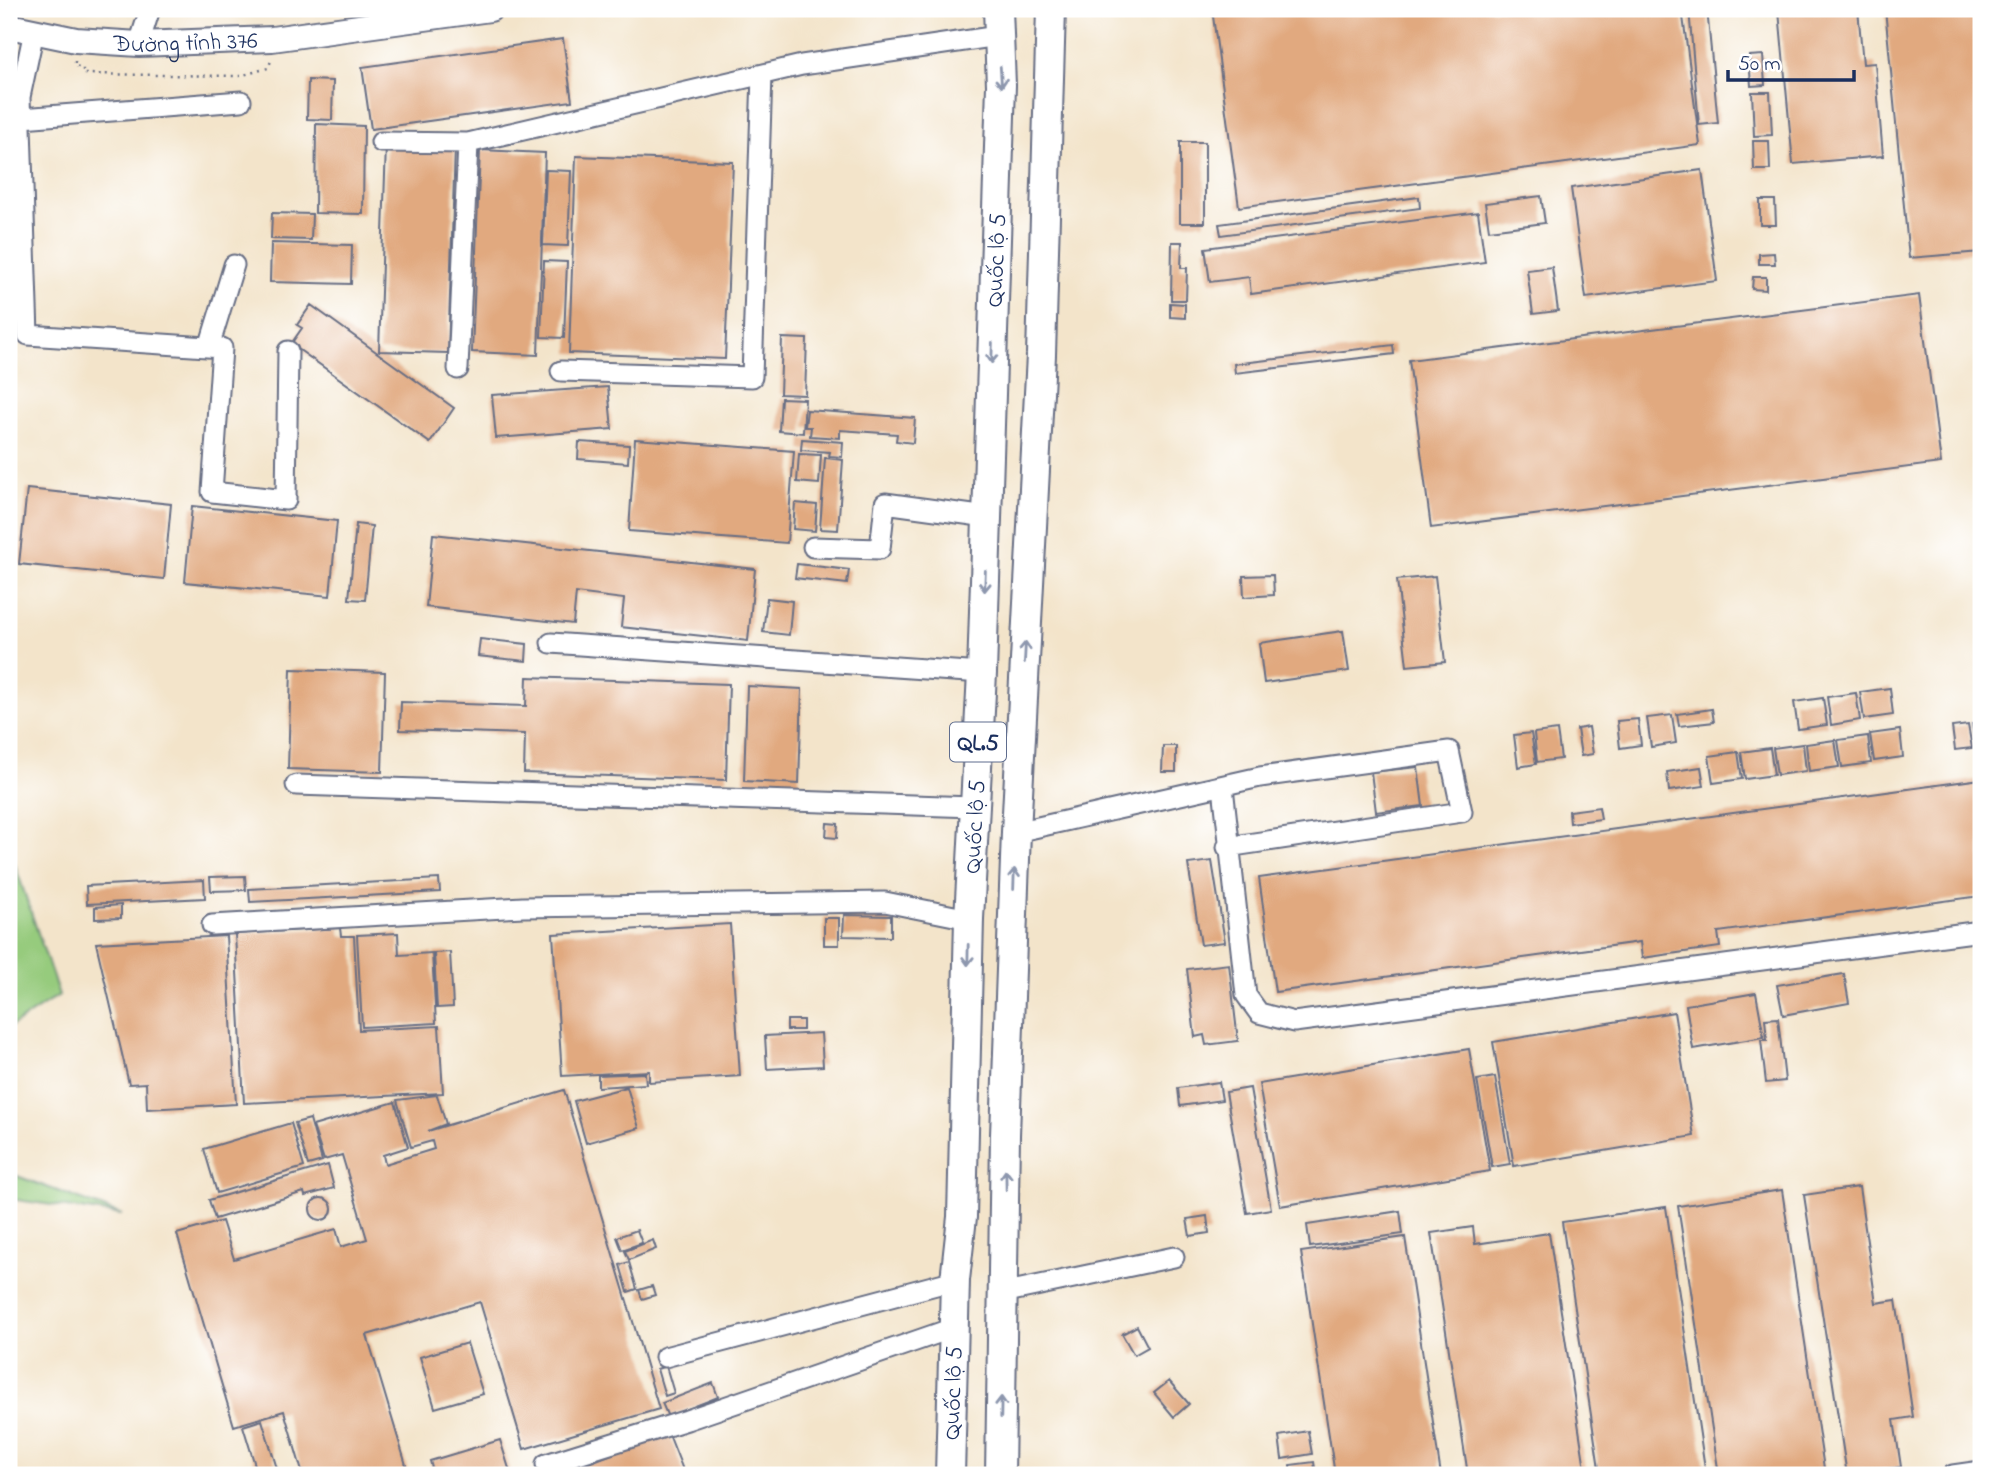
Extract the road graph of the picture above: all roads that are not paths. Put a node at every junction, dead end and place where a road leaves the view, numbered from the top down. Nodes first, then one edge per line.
1 (144, 9) edge
2 (150, 9) edge
3 (490, 9) edge
4 (1051, 9) edge
5 (444, 12) edge
6 (998, 22) edge
7 (9, 26) edge
8 (34, 32) junction
9 (139, 44) junction
10 (762, 75) junction
11 (241, 101) dead end
12 (15, 119) edge
13 (380, 142) dead end
14 (468, 143) junction
15 (233, 265) dead end
16 (209, 347) junction
17 (288, 351) dead end
18 (458, 369) dead end
19 (561, 371) dead end
20 (987, 517) junction
21 (813, 547) dead end
22 (551, 643) dead end
23 (982, 673) junction
24 (296, 786) dead end
25 (1223, 787) junction
26 (974, 807) junction
27 (1016, 832) junction
28 (1227, 847) junction
29 (969, 919) junction
30 (212, 925) dead end
31 (1981, 931) edge
32 (1174, 1257) dead end
33 (955, 1280) junction
34 (1002, 1293) junction
35 (956, 1327) junction
36 (665, 1357) dead end
37 (546, 1464) dead end
38 (1981, 1471) edge
39 (950, 1475) edge
40 (1000, 1475) edge
41 (1953, 1475) edge

1 - 9 lane
2 - 9 lane
3 - 5 main road, Đường tỉnh 376
27 -> 4 highway, Quốc lộ 5 / QL.5
5 - 9 main road, Đường tỉnh 376
6 - 10 lane
6 -> 20 highway, Quốc lộ 5 / QL.5
7 - 8 main road, Đường tỉnh 376
8 - 9 main road, Đường tỉnh 376
8 - 12 lane
10 - 14 lane
10 - 19 lane
11 - 12 lane
12 - 16 lane
13 - 14 lane
14 - 18 lane
15 - 16 lane
16 - 17 lane
20 - 21 lane
20 -> 23 highway, Quốc lộ 5 / QL.5
22 - 23 lane
23 - 26 highway, Quốc lộ 5 / QL.5
24 - 26 lane
25 - 27 lane
25 - 28 lane
25 - 28 lane
26 - 29 highway, Quốc lộ 5 / QL.5
34 -> 27 highway, Quốc lộ 5 / QL.5
28 - 31 lane
29 - 30 lane
29 -> 33 highway, Quốc lộ 5 / QL.5
32 - 34 lane
33 - 35 highway, Quốc lộ 5 / QL.5
33 - 36 lane
40 -> 34 highway, Quốc lộ 5 / QL.5
35 - 37 lane
35 - 39 highway, Quốc lộ 5 / QL.5
38 - 41 lane

